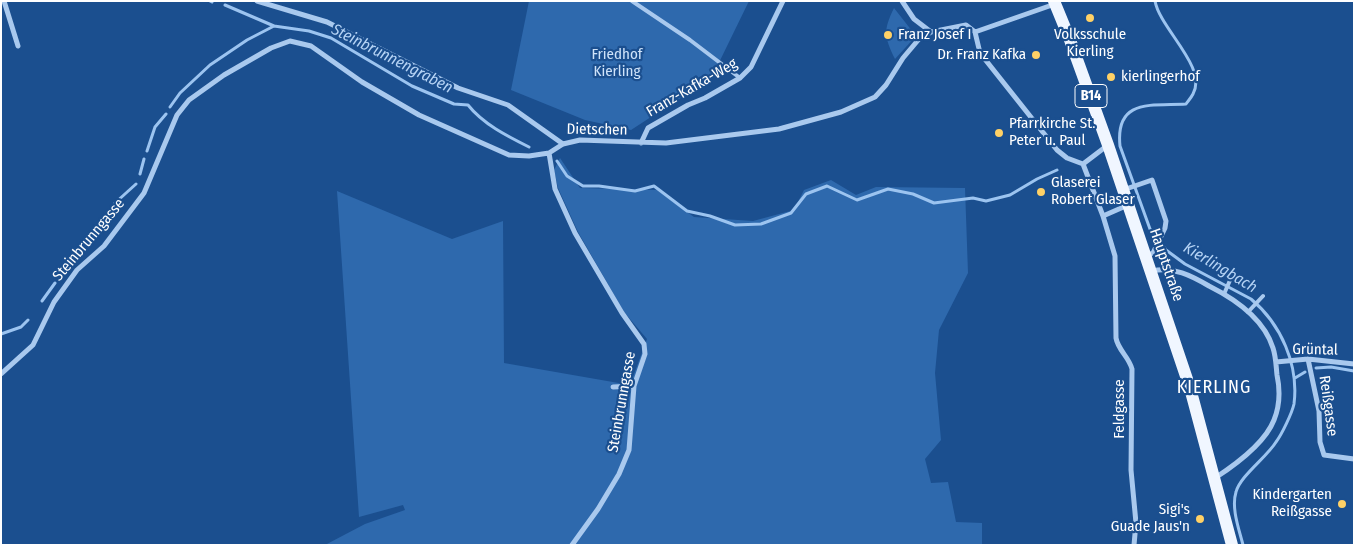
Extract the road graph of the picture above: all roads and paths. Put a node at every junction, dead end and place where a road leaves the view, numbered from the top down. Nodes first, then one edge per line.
1 (4, 1) edge
2 (257, 1) edge
3 (632, 1) edge
4 (783, 1) edge
5 (902, 1) edge
6 (1055, 2) edge
7 (931, 32) junction
8 (975, 32) junction
9 (18, 46) dead end
10 (740, 78) junction
11 (641, 143) junction
12 (563, 144) junction
13 (1108, 145) junction
14 (549, 153) junction
15 (1083, 164) junction
16 (1127, 189) junction
17 (1128, 205) junction
18 (1103, 216) junction
19 (1146, 256) junction
20 (1151, 272) junction
21 (1231, 278) dead end
22 (1224, 294) junction
23 (1263, 296) dead end
24 (1248, 312) junction
25 (1308, 360) junction
26 (1276, 362) junction
27 (1354, 364) edge
28 (1, 374) edge
29 (634, 386) junction
30 (613, 387) dead end
31 (1354, 459) edge
32 (1215, 478) junction
33 (572, 545) edge
34 (1134, 545) edge
35 (1232, 545) edge

1 - 9 street
2 - 12 street, Dietschen
3 - 10 lane
4 - 10 street, Franz-Kafka-Weg
5 - 7 street
6 - 8 street
6 - 13 main road, Hauptstraße / B14
7 - 8 street
7 - 11 street, Dietschen
8 - 15 street
10 - 11 street, Franz-Kafka-Weg
11 - 12 street, Dietschen
12 - 14 street, Steinbrunngasse
13 - 15 street
13 - 16 main road, Hauptstraße / B14
14 - 28 street, Steinbrunngasse
14 - 29 street, Steinbrunngasse
15 - 18 street
16 - 17 main road, Hauptstraße / B14
16 - 19 street
17 - 18 street
17 - 19 main road, Hauptstraße / B14
18 - 34 street, Feldgasse
19 - 20 main road, Hauptstraße / B14
20 - 22 street
20 - 32 main road, Hauptstraße / B14
21 - 22 lane
22 - 24 street
23 - 24 lane
24 - 26 street
25 - 26 street, Grüntal
25 - 27 street, Grüntal
25 - 31 street, Reißgasse
26 - 32 street
29 - 30 street
29 - 33 street, Steinbrunngasse
32 - 35 main road, Hauptstraße / B14

